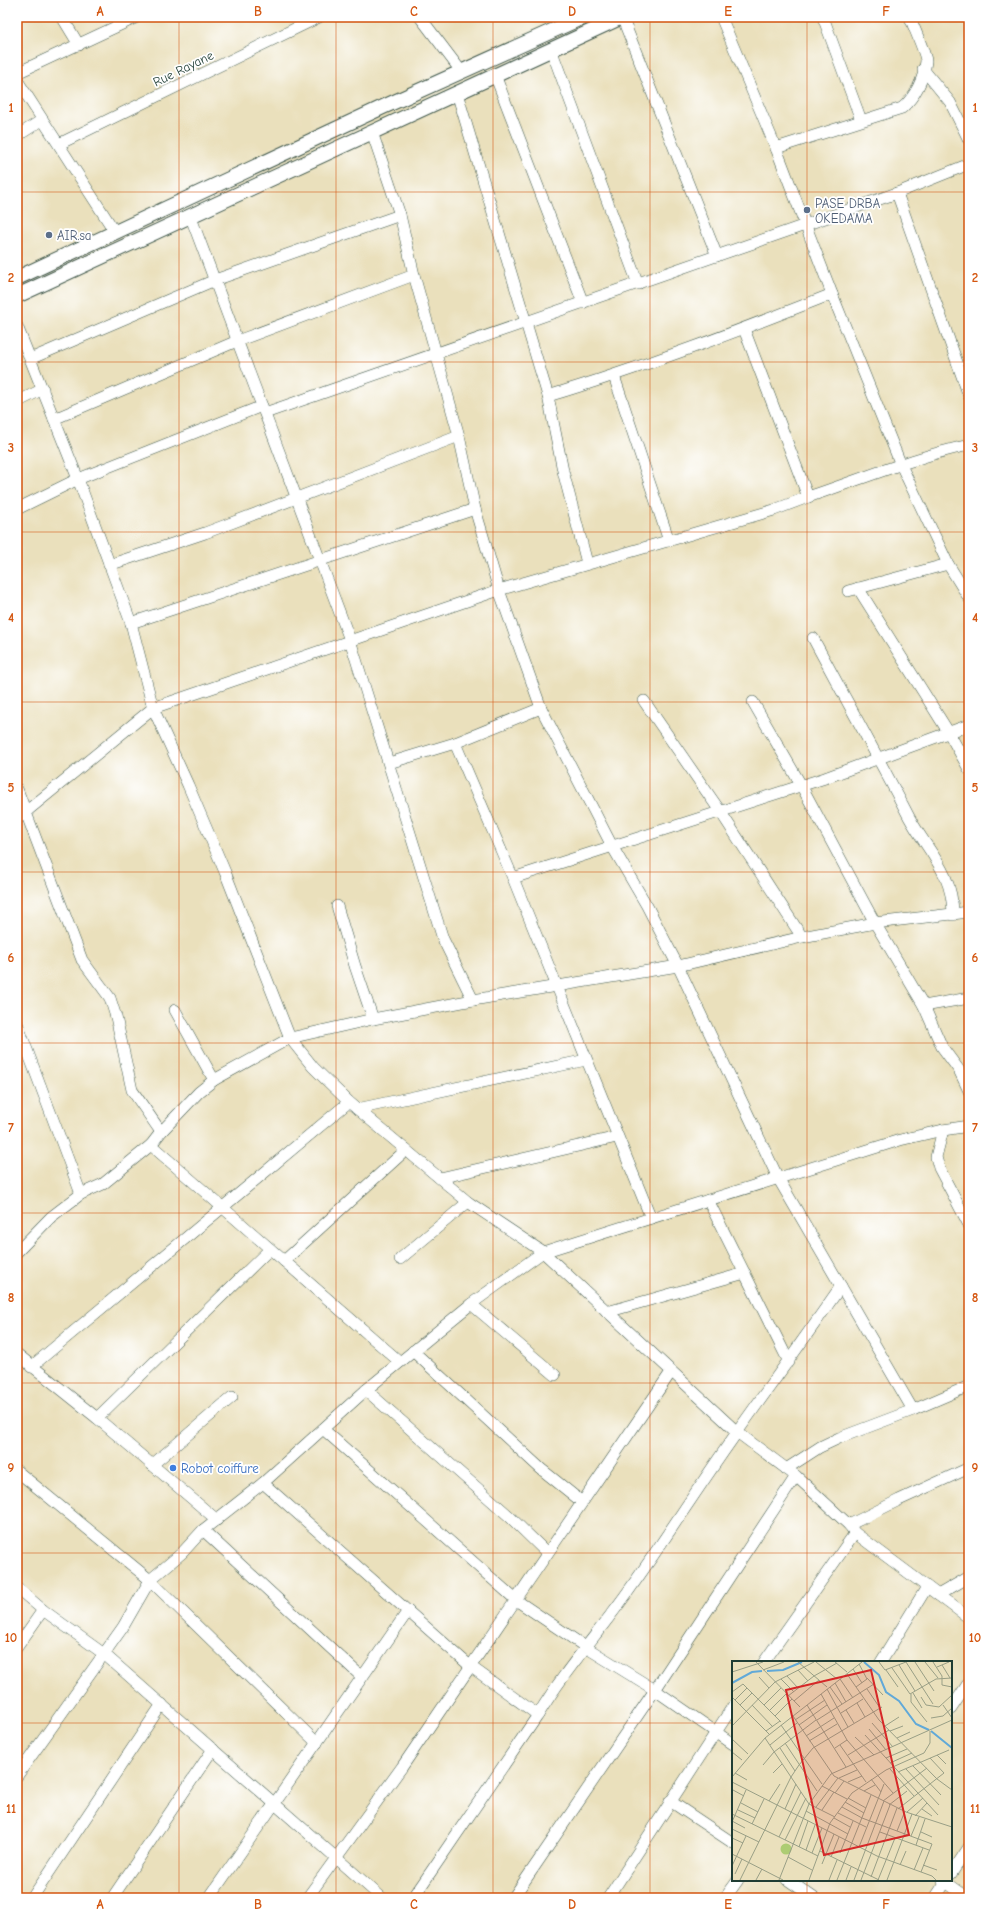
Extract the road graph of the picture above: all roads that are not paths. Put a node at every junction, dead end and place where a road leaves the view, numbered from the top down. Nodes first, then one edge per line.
1 (62, 17) edge
2 (137, 17) edge
3 (319, 17) edge
4 (420, 17) edge
5 (583, 17) edge
6 (622, 17) edge
7 (721, 17) edge
8 (823, 17) edge
9 (910, 17) edge
10 (79, 45) junction
11 (551, 49) junction
12 (923, 69) junction
13 (461, 71) junction
14 (17, 73) edge
15 (495, 75) junction
16 (17, 80) edge
17 (457, 93) junction
18 (42, 120) junction
19 (861, 120) junction
20 (372, 132) junction
21 (17, 136) edge
22 (969, 140) edge
23 (59, 144) junction
24 (776, 148) junction
25 (969, 164) edge
26 (898, 194) junction
27 (400, 215) junction
28 (190, 216) junction
29 (806, 225) junction
30 (115, 232) junction
31 (716, 256) junction
32 (414, 275) junction
33 (17, 278) edge
34 (214, 280) junction
35 (638, 284) junction
36 (832, 294) junction
37 (17, 296) edge
38 (583, 303) junction
39 (526, 322) junction
40 (17, 326) edge
41 (744, 329) junction
42 (237, 341) junction
43 (435, 354) junction
44 (30, 359) junction
45 (614, 376) junction
46 (42, 389) junction
47 (548, 396) junction
48 (969, 396) edge
49 (17, 402) edge
50 (263, 410) junction
51 (54, 419) junction
52 (458, 436) junction
53 (969, 445) edge
54 (901, 465) junction
55 (78, 479) junction
56 (808, 497) junction
57 (297, 498) junction
58 (475, 508) junction
59 (17, 509) edge
60 (669, 542) junction
61 (320, 559) junction
62 (587, 563) junction
63 (948, 564) junction
64 (109, 565) junction
65 (499, 590) junction
66 (969, 598) edge
67 (131, 623) junction
68 (813, 638) dead end
69 (350, 640) junction
70 (644, 701) dead end
71 (753, 702) dead end
72 (153, 708) junction
73 (541, 708) junction
74 (969, 725) edge
75 (949, 733) junction
76 (455, 743) junction
77 (879, 759) junction
78 (389, 763) junction
79 (969, 769) edge
80 (802, 785) junction
81 (17, 789) edge
82 (720, 811) junction
83 (21, 816) edge
84 (612, 846) junction
85 (513, 878) junction
86 (338, 906) dead end
87 (969, 912) edge
88 (953, 915) junction
89 (875, 924) junction
90 (802, 937) junction
91 (678, 966) junction
92 (556, 986) junction
93 (969, 998) edge
94 (472, 1000) junction
95 (924, 1006) junction
96 (175, 1010) dead end
97 (373, 1020) junction
98 (17, 1022) edge
99 (290, 1038) junction
100 (586, 1060) junction
101 (964, 1069) edge
102 (214, 1080) junction
103 (969, 1091) edge
104 (353, 1105) junction
105 (969, 1126) edge
106 (943, 1130) junction
107 (161, 1132) junction
108 (618, 1137) junction
109 (151, 1145) junction
110 (406, 1150) junction
111 (440, 1178) junction
112 (778, 1178) junction
113 (81, 1194) junction
114 (708, 1200) junction
115 (468, 1202) junction
116 (222, 1208) junction
117 (651, 1218) junction
118 (969, 1225) edge
119 (270, 1249) junction
120 (17, 1252) edge
121 (543, 1252) junction
122 (400, 1260) dead end
123 (284, 1261) junction
124 (745, 1273) junction
125 (841, 1286) junction
126 (471, 1304) junction
127 (607, 1312) junction
128 (413, 1351) junction
129 (17, 1354) edge
130 (400, 1362) junction
131 (789, 1362) junction
132 (31, 1367) junction
133 (671, 1372) junction
134 (555, 1375) dead end
135 (969, 1386) edge
136 (366, 1390) junction
137 (232, 1397) dead end
138 (913, 1410) junction
139 (96, 1418) junction
140 (323, 1429) junction
141 (737, 1432) junction
142 (152, 1465) junction
143 (969, 1468) edge
144 (786, 1469) junction
145 (17, 1471) edge
146 (796, 1476) junction
147 (263, 1483) junction
148 (582, 1502) junction
149 (217, 1520) junction
150 (203, 1530) junction
151 (852, 1530) junction
152 (547, 1553) junction
153 (969, 1577) edge
154 (150, 1580) junction
155 (927, 1587) junction
156 (17, 1588) edge
157 (938, 1594) junction
158 (516, 1600) junction
159 (43, 1610) junction
160 (408, 1611) junction
161 (969, 1618) edge
162 (17, 1647) edge
163 (587, 1648) junction
164 (104, 1654) junction
165 (765, 1661) edge
166 (882, 1661) edge
167 (470, 1666) junction
168 (362, 1677) junction
169 (969, 1682) edge
170 (655, 1690) junction
171 (162, 1704) junction
172 (732, 1707) edge
173 (952, 1708) edge
174 (538, 1715) junction
175 (715, 1732) junction
176 (317, 1743) junction
177 (732, 1743) edge
178 (213, 1749) junction
179 (17, 1776) edge
180 (670, 1801) junction
181 (275, 1803) junction
182 (732, 1842) edge
183 (969, 1847) edge
184 (336, 1857) junction
185 (952, 1872) edge
186 (737, 1881) edge
187 (789, 1881) edge
188 (946, 1881) edge
189 (949, 1881) edge
190 (32, 1898) edge
191 (112, 1898) edge
192 (209, 1898) edge
193 (307, 1898) edge
194 (382, 1898) edge
195 (413, 1898) edge
196 (513, 1898) edge
197 (608, 1898) edge
198 (725, 1898) edge
199 (814, 1898) edge
200 (936, 1898) edge
201 (968, 1898) edge

1 - 10 street
2 - 10 street
3 - 23 street, Rue Rayane
4 - 13 street
5 - 13 main road
6 - 11 main road
6 - 31 street
7 - 24 street
8 - 19 street
9 - 12 street
10 - 14 street
11 - 15 main road
11 - 35 street
12 - 19 street
12 - 22 street
13 - 30 main road
15 - 17 main road
15 - 38 street
16 - 18 street
17 - 20 main road
17 - 39 street
18 - 21 street
18 - 23 street
19 - 24 street
20 - 27 street
20 - 28 main road
23 - 30 street
24 - 29 street
25 - 26 street
26 - 29 street
26 - 48 street
27 - 32 street
27 - 34 street
28 - 34 street
28 - 37 main road
29 - 31 street
29 - 36 street
30 - 33 main road
31 - 35 street
32 - 42 street
32 - 43 street
34 - 42 street
34 - 44 street
35 - 38 street
36 - 41 street
36 - 54 street
38 - 39 street
39 - 43 street
39 - 47 street
40 - 44 street
41 - 45 street
41 - 56 street
42 - 50 street
42 - 51 street
43 - 50 street
43 - 52 street
44 - 46 street
45 - 47 street
45 - 60 street
46 - 49 street
46 - 51 street
47 - 62 street
50 - 55 street
50 - 57 street
51 - 55 street
52 - 57 street
52 - 58 street
53 - 54 street
54 - 56 street
54 - 63 street
55 - 59 street
55 - 64 street
56 - 60 street
57 - 61 street
57 - 64 street
58 - 61 street
58 - 65 street
60 - 62 street
61 - 67 street
61 - 69 street
62 - 65 street
63 - 66 street
63 - 75 street
64 - 67 street
65 - 69 street
65 - 73 street
67 - 72 street
68 - 77 street
69 - 72 street
69 - 78 street
70 - 82 street
71 - 80 street
72 - 83 street
72 - 99 street
73 - 76 street
73 - 84 street
74 - 75 street
75 - 77 street
75 - 79 street
76 - 78 street
76 - 85 street
77 - 80 street
77 - 88 street
78 - 94 street
80 - 82 street
80 - 89 street
81 - 83 street
82 - 84 street
82 - 90 street
83 - 107 street
84 - 85 street
84 - 91 street
85 - 92 street
86 - 97 street
87 - 88 street
88 - 89 street
89 - 90 street
89 - 95 street
90 - 91 street
91 - 92 street
91 - 112 street
92 - 94 street
92 - 100 street
93 - 95 street
94 - 97 street
95 - 101 street
96 - 102 street
97 - 99 street
98 - 113 street
99 - 102 street
99 - 104 street
100 - 104 street
100 - 108 street
101 - 103 street
102 - 107 street
104 - 110 street
104 - 116 street
105 - 106 street
106 - 112 street
106 - 118 street
107 - 109 street
108 - 111 street
108 - 117 street
109 - 113 street
109 - 116 street
110 - 111 street
110 - 123 street
111 - 115 street
112 - 114 street
112 - 125 street
113 - 120 street
114 - 117 street
114 - 124 street
115 - 121 street
115 - 122 street
116 - 119 street
116 - 132 street
117 - 121 street
119 - 123 street
119 - 139 street
121 - 126 street
121 - 127 street
123 - 130 street
124 - 127 street
124 - 131 street
125 - 131 street
125 - 138 street
126 - 128 street
126 - 134 street
127 - 133 street
128 - 130 street
128 - 148 street
129 - 132 street
130 - 136 street
131 - 141 street
132 - 139 street
133 - 141 street
133 - 148 street
135 - 138 street
136 - 140 street
136 - 152 street
137 - 142 street
138 - 144 street
139 - 142 street
140 - 147 street
140 - 158 street
141 - 144 street
141 - 163 street
142 - 149 street
143 - 151 street
144 - 146 street
145 - 154 street
146 - 151 street
146 - 170 street
147 - 149 street
147 - 160 street
148 - 152 street
149 - 150 street
150 - 154 street
150 - 168 street
151 - 155 street
151 - 165 street
152 - 158 street
153 - 157 street
154 - 164 street
154 - 176 street
155 - 157 street
155 - 166 street
156 - 159 street
157 - 161 street
158 - 163 street
158 - 167 street
159 - 162 street
159 - 164 street
160 - 167 street
160 - 168 street
163 - 170 street
163 - 174 street
164 - 171 street
164 - 179 street
167 - 174 street
167 - 184 street
168 - 176 street
169 - 173 street
170 - 175 street
170 - 196 street
171 - 178 street
171 - 190 street
172 - 175 street
174 - 195 street
175 - 177 street
175 - 180 street
176 - 181 street
178 - 181 street
178 - 191 street
180 - 182 street
180 - 197 street
181 - 184 street
181 - 192 street
183 - 185 street
184 - 193 street
184 - 194 street
186 - 198 street
187 - 199 street
188 - 200 street
189 - 201 street

